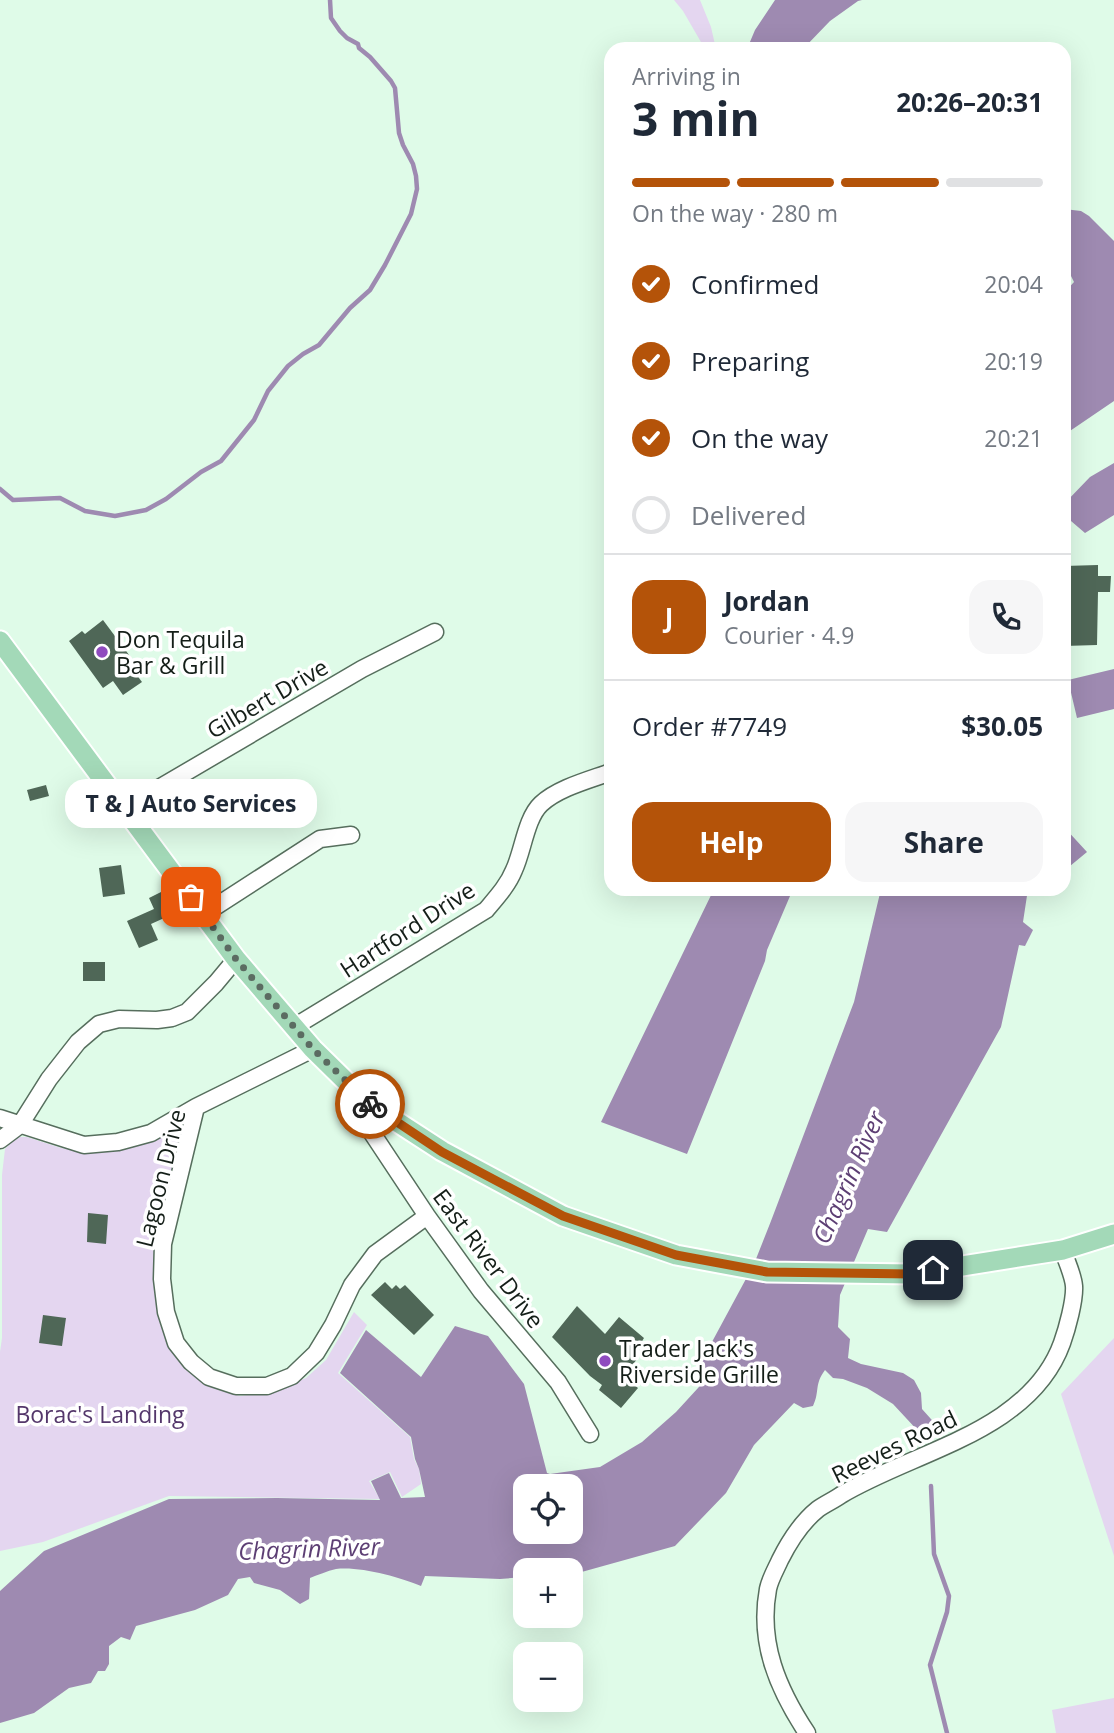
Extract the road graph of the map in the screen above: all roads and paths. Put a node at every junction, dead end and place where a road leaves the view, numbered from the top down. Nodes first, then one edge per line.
1 (435, 632) dead end
2 (0, 641) edge
3 (604, 774) edge
4 (125, 808) junction
5 (351, 835) dead end
6 (204, 914) junction
7 (236, 959) junction
8 (294, 1027) junction
9 (313, 1049) junction
10 (368, 1103) junction
11 (196, 1107) junction
12 (0, 1118) edge
13 (20, 1125) junction
14 (0, 1140) edge
15 (427, 1216) junction
16 (1114, 1234) edge
17 (1063, 1250) junction
18 (590, 1434) dead end
19 (807, 1733) edge

1 - 4 street, Gilbert Drive
2 - 4 main road
3 - 8 street, Hartford Drive
4 - 6 main road
5 - 6 street
6 - 7 main road
7 - 8 main road
7 - 13 street
8 - 9 main road
9 - 10 main road
9 - 11 street, Lagoon Drive
10 - 15 street, East River Drive
10 - 17 main road
11 - 13 street
11 - 15 street, Lagoon Drive
12 - 13 street
13 - 14 street
15 - 18 street, East River Drive
16 - 17 main road
17 - 19 street, Reeves Road

